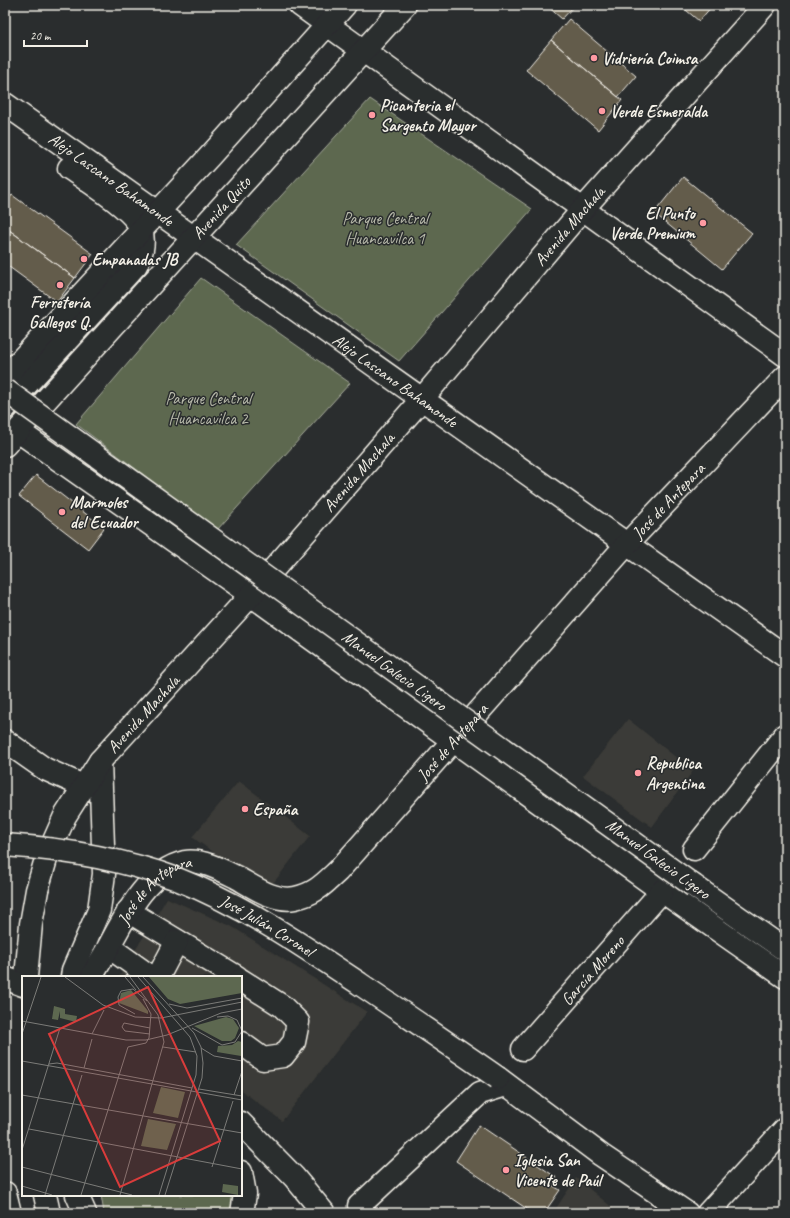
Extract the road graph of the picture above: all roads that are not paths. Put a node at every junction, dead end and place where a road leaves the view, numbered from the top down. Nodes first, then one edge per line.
1 (300, 5) edge
2 (346, 5) edge
3 (405, 5) edge
4 (765, 5) edge
5 (328, 25) junction
6 (364, 51) junction
7 (5, 89) edge
8 (5, 104) edge
9 (5, 121) edge
10 (162, 207) junction
11 (583, 209) junction
12 (141, 229) junction
13 (199, 233) junction
14 (785, 355) edge
15 (5, 377) edge
16 (785, 377) edge
17 (5, 390) edge
18 (422, 399) junction
19 (5, 408) edge
20 (11, 438) edge
21 (627, 544) junction
22 (251, 595) junction
23 (785, 656) edge
24 (785, 735) edge
25 (455, 740) junction
26 (5, 741) edge
27 (100, 761) junction
28 (83, 786) junction
29 (5, 846) edge
30 (694, 849) dead end
31 (662, 891) junction
32 (128, 911) junction
33 (177, 941) junction
34 (109, 947) junction
35 (785, 950) edge
36 (76, 975) edge
37 (26, 976) edge
38 (150, 976) edge
39 (159, 976) edge
40 (235, 976) edge
41 (785, 977) edge
42 (5, 978) edge
43 (242, 981) edge
44 (22, 985) edge
45 (242, 1044) edge
46 (523, 1049) dead end
47 (502, 1081) junction
48 (242, 1124) edge
49 (785, 1128) edge
50 (242, 1178) edge
51 (5, 1194) edge
52 (45, 1196) edge
53 (76, 1196) edge
54 (76, 1196) edge
55 (359, 1206) dead end
56 (10, 1213) edge
57 (49, 1213) edge
58 (80, 1213) edge
59 (84, 1213) edge
60 (242, 1213) edge
61 (324, 1213) edge
62 (687, 1213) edge
63 (708, 1213) edge

1 - 5 street
2 - 5 street
3 - 6 street, Avenida Quito
4 - 11 street, Avenida Machala
5 - 6 street
5 - 10 street
6 - 11 street
6 - 13 street, Avenida Quito
7 - 10 street
8 - 10 street, Alejo Lascano Bahamonde
9 - 12 street
10 - 12 street
10 - 13 street, Alejo Lascano Bahamonde
11 - 14 street
11 - 18 street, Avenida Machala
12 - 15 street
12 - 19 street
13 - 18 street, Alejo Lascano Bahamonde
13 - 20 street, Avenida Quito
16 - 21 street, José de Antepara
17 - 35 street, Manuel Galecio Ligero, bridge
18 - 21 street, Alejo Lascano Bahamonde
18 - 22 street, Avenida Machala
20 - 22 street, Manuel Galecio Ligero
21 - 23 street, Alejo Lascano Bahamonde
21 - 25 street, José de Antepara
22 - 25 street, Manuel Galecio Ligero
22 - 27 street, Avenida Machala
24 - 30 street
25 - 31 street, Manuel Galecio Ligero
25 - 32 street, José de Antepara
26 - 28 street
27 - 28 street, Avenida Machala
27 - 36 street
28 - 37 street, Avenida Machala
29 - 47 street, José Julián Coronel, bridge
31 - 41 street, Manuel Galecio Ligero
31 - 46 street, García Moreno
32 - 33 street
32 - 34 street, José de Antepara
33 - 39 street
33 - 40 street
34 - 36 street, José de Antepara
34 - 38 street
42 - 44 street
43 - 45 street
47 - 55 street
47 - 62 street, José Julián Coronel
48 - 61 street
49 - 63 street
50 - 60 street
51 - 56 street
52 - 57 street
53 - 58 street
54 - 59 street

